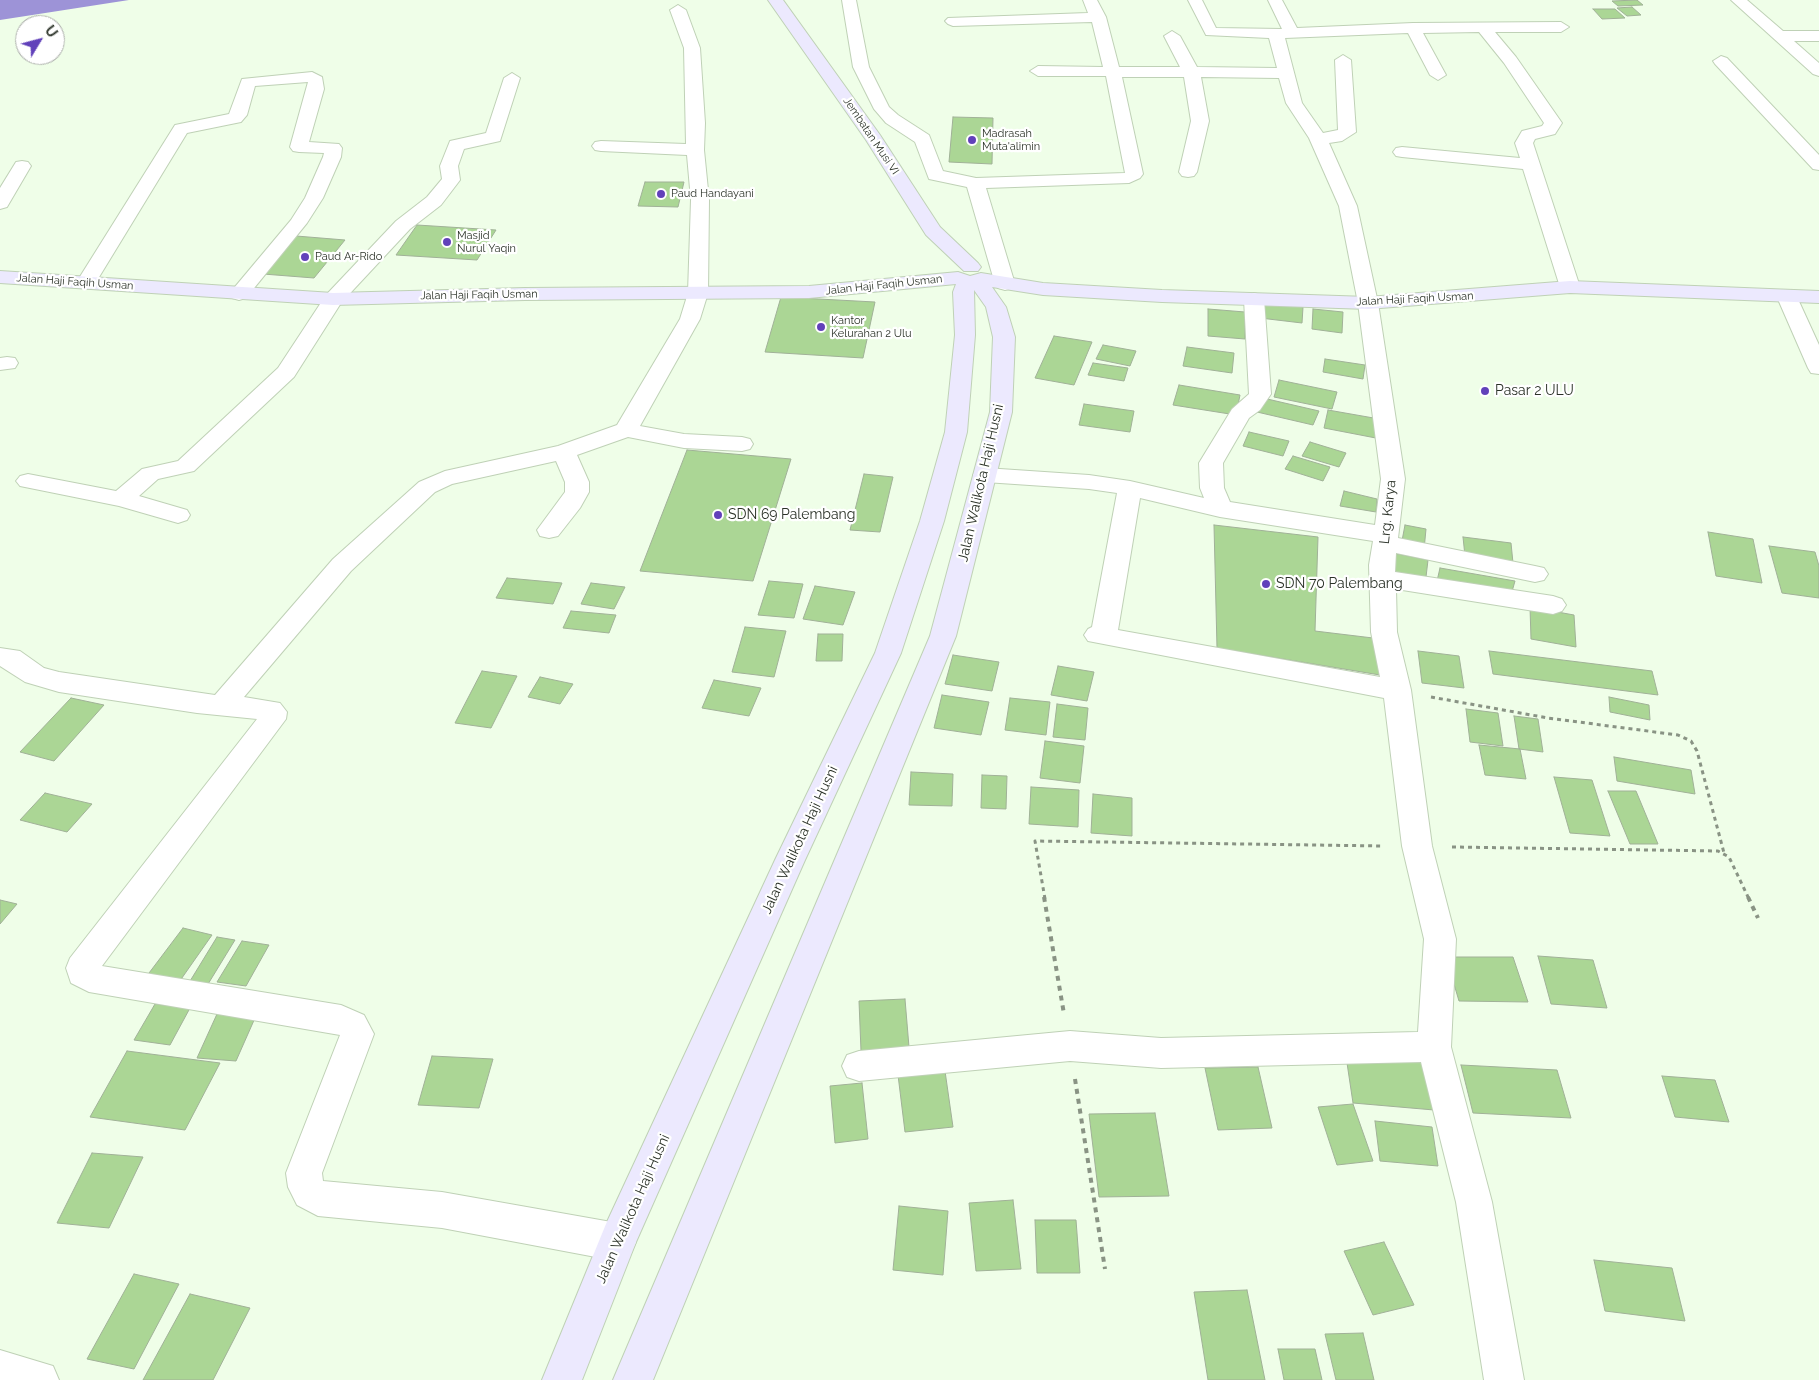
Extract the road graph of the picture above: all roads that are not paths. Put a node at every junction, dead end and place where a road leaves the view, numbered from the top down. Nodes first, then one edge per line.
1 (776, 0) edge
2 (850, 0) edge
3 (1090, 0) edge
4 (1195, 0) edge
5 (1276, 0) edge
6 (1738, 0) edge
7 (678, 10) dead end
8 (1098, 17) junction
9 (953, 21) dead end
10 (1413, 28) junction
11 (1484, 28) junction
12 (1561, 28) dead end
13 (1292, 33) junction
14 (1276, 34) junction
15 (1172, 36) dead end
16 (1779, 36) junction
17 (1819, 36) edge
18 (1812, 58) edge
19 (1344, 60) dead end
20 (1721, 61) dead end
21 (1819, 71) edge
22 (1038, 72) dead end
23 (1113, 73) junction
24 (1287, 73) junction
25 (1192, 74) junction
26 (1438, 75) dead end
27 (512, 78) dead end
28 (1318, 138) junction
29 (602, 146) dead end
30 (695, 150) junction
31 (1402, 152) dead end
32 (1531, 164) junction
33 (1819, 165) edge
34 (22, 166) dead end
35 (1188, 172) dead end
36 (976, 183) junction
37 (0, 203) edge
38 (0, 277) edge
39 (971, 277) junction
40 (86, 283) junction
41 (1005, 284) junction
42 (1570, 287) junction
43 (698, 293) junction
44 (240, 294) junction
45 (1787, 297) junction
46 (1819, 297) edge
47 (333, 299) junction
48 (1254, 299) junction
49 (1368, 303) junction
50 (1819, 368) edge
51 (626, 430) junction
52 (742, 444) dead end
53 (564, 452) junction
54 (985, 475) junction
55 (28, 481) dead end
56 (1130, 488) junction
57 (121, 500) junction
58 (1220, 509) junction
59 (178, 515) dead end
60 (550, 530) dead end
61 (1386, 539) junction
62 (1536, 574) dead end
63 (1383, 579) junction
64 (1553, 605) dead end
65 (0, 657) edge
66 (1397, 690) junction
67 (222, 705) junction
68 (1434, 1047) junction
69 (858, 1066) dead end
70 (618, 1242) junction
71 (0, 1370) edge
72 (39, 1380) edge
73 (562, 1380) edge
74 (633, 1380) edge
75 (1504, 1380) edge

1 - 39 street, Jembatan Musi VI
2 - 36 street
3 - 8 street
4 - 14 street
5 - 13 street
6 - 16 street
7 - 30 street
8 - 9 street
8 - 23 street
10 - 11 street
10 - 13 street
10 - 26 street
11 - 12 street
11 - 32 street
13 - 14 street
14 - 24 street, Lrg. Karya
15 - 25 street
16 - 17 street
16 - 18 street
18 - 21 street
19 - 28 street
20 - 33 street
22 - 23 street
23 - 25 street
23 - 36 street
24 - 25 street
24 - 28 street, Lrg. Karya
25 - 35 street
27 - 47 street
28 - 49 street, Lrg. Karya
29 - 30 street
30 - 43 street
31 - 32 street
32 - 42 street
34 - 37 street
36 - 41 street
38 - 40 street, Jalan Haji Faqih Usman
39 - 41 street, Jalan Haji Faqih Usman
39 - 43 street, Jalan Haji Faqih Usman
39 - 54 street, Jalan Walikota Haji Husni
39 - 70 street, Jalan Walikota Haji Husni
40 - 44 street, Jalan Haji Faqih Usman
40 - 44 street
41 - 48 street, Jalan Haji Faqih Usman
42 - 45 street, Jalan Haji Faqih Usman
42 - 49 street, Jalan Haji Faqih Usman
43 - 47 street, Jalan Haji Faqih Usman
43 - 51 street
44 - 47 street, Jalan Haji Faqih Usman
45 - 46 street, Jalan Haji Faqih Usman
45 - 50 street
47 - 57 street
48 - 49 street, Jalan Haji Faqih Usman
48 - 58 street
49 - 61 street, Lrg. Karya
51 - 52 street
51 - 53 street
53 - 60 street
53 - 67 street
54 - 56 street
54 - 74 street, Jalan Walikota Haji Husni
55 - 57 street
56 - 58 street
56 - 66 street
57 - 59 street
58 - 61 street
61 - 62 street
61 - 63 street, Lrg. Karya
63 - 64 street
63 - 66 street, Lrg. Karya
65 - 67 street
66 - 68 street, Lrg. Karya
67 - 70 street
68 - 69 street
68 - 75 street, Lrg. Karya
70 - 73 street, Jalan Walikota Haji Husni
71 - 72 street

